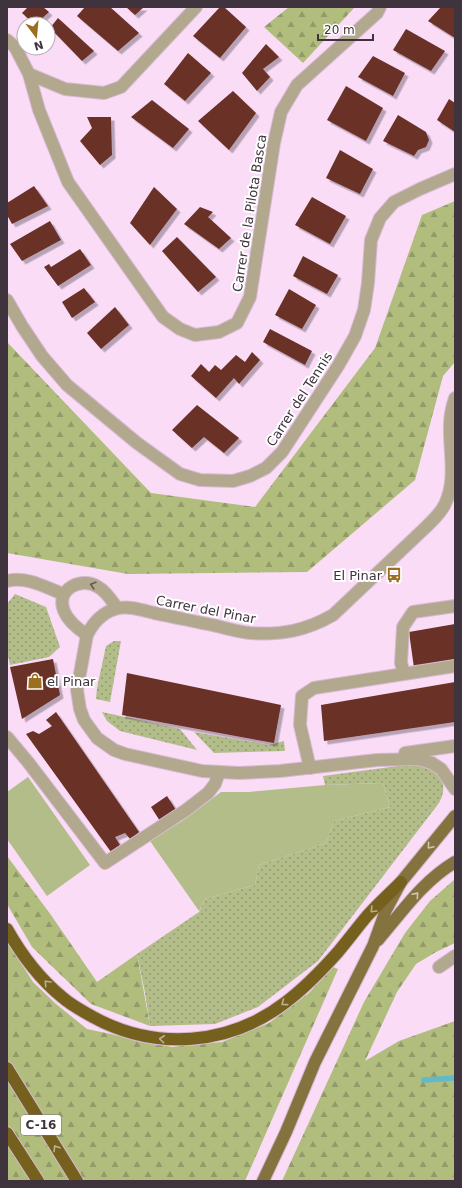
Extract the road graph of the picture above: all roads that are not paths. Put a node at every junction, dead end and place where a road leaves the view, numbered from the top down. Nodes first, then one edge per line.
1 (196, 7) edge
2 (380, 7) edge
3 (7, 40) edge
4 (29, 74) junction
5 (455, 174) edge
6 (7, 300) edge
7 (455, 398) edge
8 (7, 581) edge
9 (63, 594) junction
10 (455, 606) edge
11 (117, 608) junction
12 (87, 635) junction
13 (455, 666) edge
14 (404, 673) junction
15 (7, 737) edge
16 (455, 746) edge
17 (378, 760) junction
18 (310, 768) junction
19 (219, 772) junction
20 (455, 789) edge
21 (455, 816) edge
22 (455, 862) edge
23 (401, 882) junction
24 (7, 929) edge
25 (373, 946) junction
26 (455, 956) edge
27 (439, 967) dead end
28 (7, 1068) edge
29 (7, 1133) edge
30 (38, 1181) edge
31 (77, 1181) edge
32 (263, 1181) edge

1 - 4 street
2 - 4 street, Carrer de la Pilota Basca
3 - 4 street, Carrer de la Pilota Basca
5 - 6 street, Carrer del Tennis
7 - 11 street, Carrer del Pinar
8 - 9 street
11 -> 9 street
9 - 12 street
10 - 14 street
11 - 12 street
12 - 19 street
13 - 14 street
14 - 18 street
15 - 19 street
16 - 17 street
17 - 18 street
17 - 20 street
18 - 19 street
21 -> 23 main road
25 -> 22 main road
23 -> 24 highway
23 - 25 main road
25 - 32 main road
26 - 27 street
31 -> 28 highway, C-16
29 - 30 highway, C-16

